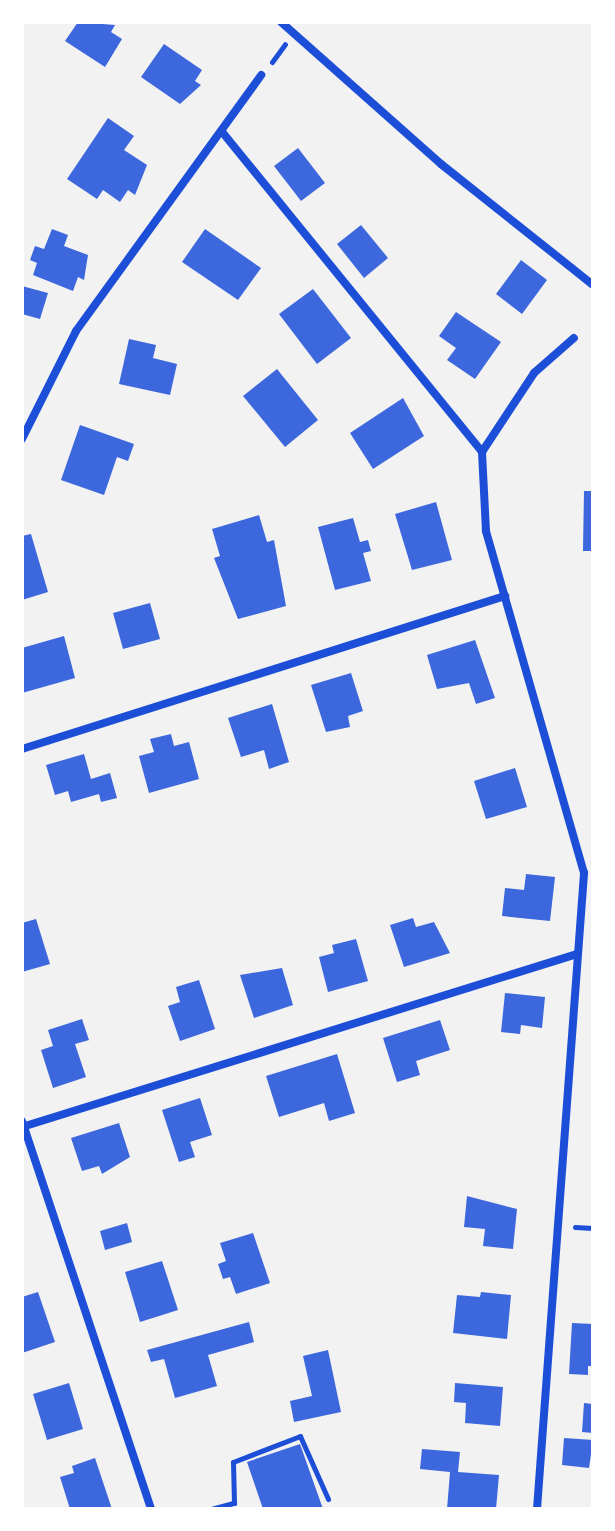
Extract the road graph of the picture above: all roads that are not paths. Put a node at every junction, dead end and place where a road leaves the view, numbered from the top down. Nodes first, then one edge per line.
1 (281, 22) edge
2 (261, 75) road end
3 (223, 133) junction
4 (593, 285) edge
5 (574, 338) dead end
6 (22, 439) edge
7 (482, 452) junction
8 (505, 596) junction
9 (22, 749) edge
10 (588, 874) edge
11 (577, 954) junction
12 (23, 1125) edge
13 (151, 1509) edge
14 (537, 1509) edge

1 - 4 street
2 - 3 street
3 - 6 street
3 - 7 street
5 - 7 street
7 - 8 street
8 - 9 street
8 - 10 street
10 - 11 street
11 - 12 street
11 - 14 street
12 - 13 street

